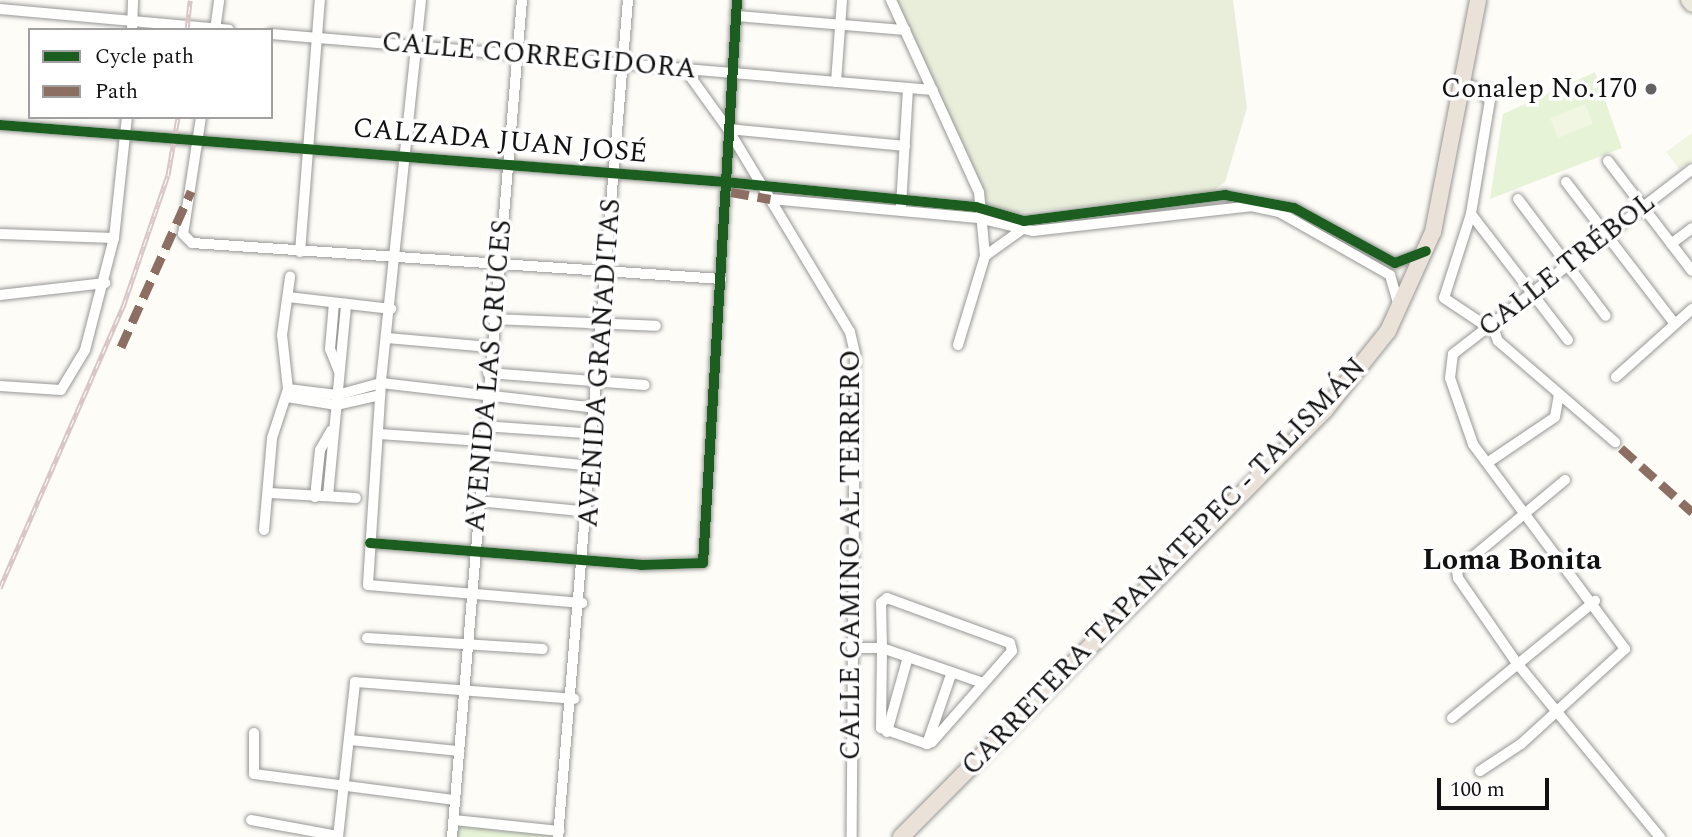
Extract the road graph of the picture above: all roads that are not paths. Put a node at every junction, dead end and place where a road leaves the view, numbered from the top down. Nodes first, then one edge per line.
1 (133, 0) edge
2 (219, 0) edge
3 (320, 0) edge
4 (421, 0) edge
5 (522, 0) edge
6 (628, 0) edge
7 (737, 0) edge
8 (842, 0) edge
9 (891, 0) edge
10 (1478, 0) edge
11 (1487, 0) edge
12 (1688, 0) edge
13 (1692, 5) edge
14 (0, 9) edge
15 (737, 16) junction
16 (842, 21) junction
17 (132, 25) edge
18 (194, 28) edge
19 (215, 28) edge
20 (905, 30) junction
21 (273, 34) edge
22 (317, 37) junction
23 (416, 46) junction
24 (517, 55) junction
25 (624, 62) junction
26 (684, 68) junction
27 (734, 72) junction
28 (836, 82) junction
29 (1472, 86) junction
30 (908, 89) junction
31 (933, 90) junction
32 (127, 119) edge
33 (201, 119) edge
34 (0, 125) edge
35 (727, 129) junction
36 (126, 134) junction
37 (197, 142) junction
38 (905, 146) junction
39 (307, 149) junction
40 (406, 156) junction
41 (1608, 161) dead end
42 (508, 166) junction
43 (1692, 169) edge
44 (615, 174) junction
45 (725, 182) junction
46 (1566, 182) dead end
47 (762, 187) junction
48 (770, 199) junction
49 (1518, 199) dead end
50 (902, 200) junction
51 (1643, 206) junction
52 (900, 213) junction
53 (1471, 214) junction
54 (989, 215) junction
55 (1024, 226) junction
56 (1692, 229) edge
57 (0, 234) edge
58 (1604, 235) junction
59 (114, 238) junction
60 (1671, 244) junction
61 (1426, 251) junction
62 (300, 252) junction
63 (985, 256) junction
64 (397, 258) junction
65 (495, 263) junction
66 (1395, 263) junction
67 (1567, 264) junction
68 (1692, 271) edge
69 (607, 272) junction
70 (1390, 275) junction
71 (290, 277) dead end
72 (721, 279) junction
73 (105, 283) junction
74 (1531, 293) junction
75 (0, 295) edge
76 (288, 298) junction
77 (340, 304) junction
78 (391, 309) junction
79 (1692, 309) edge
80 (1400, 312) junction
81 (1606, 316) dead end
82 (492, 319) junction
83 (600, 323) junction
84 (1674, 323) junction
85 (1488, 324) junction
86 (656, 327) dead end
87 (387, 338) junction
88 (1568, 340) dead end
89 (958, 345) dead end
90 (489, 347) junction
91 (488, 373) junction
92 (1616, 377) dead end
93 (598, 382) junction
94 (381, 383) junction
95 (0, 386) edge
96 (645, 386) dead end
97 (287, 393) junction
98 (1559, 394) junction
99 (380, 395) junction
100 (486, 396) junction
101 (336, 400) junction
102 (597, 408) junction
103 (334, 426) junction
104 (484, 426) junction
105 (379, 434) junction
106 (596, 434) junction
107 (482, 441) junction
108 (1615, 442) dead end
109 (481, 455) junction
110 (1490, 461) junction
111 (594, 466) junction
112 (1565, 480) dead end
113 (270, 493) junction
114 (315, 496) junction
115 (328, 496) junction
116 (356, 498) dead end
117 (478, 501) junction
118 (1528, 509) junction
119 (590, 512) junction
120 (264, 530) dead end
121 (370, 543) junction
122 (474, 551) junction
123 (585, 559) junction
124 (471, 596) junction
125 (1595, 601) junction
126 (582, 603) junction
127 (367, 638) dead end
128 (467, 642) junction
129 (852, 648) junction
130 (882, 648) junction
131 (543, 649) dead end
132 (908, 657) junction
133 (1516, 662) junction
134 (952, 672) junction
135 (983, 683) junction
136 (463, 692) junction
137 (574, 699) junction
138 (1556, 709) junction
139 (1452, 718) dead end
140 (887, 732) junction
141 (254, 733) dead end
142 (349, 740) junction
143 (927, 744) junction
144 (459, 751) junction
145 (1480, 771) dead end
146 (345, 788) junction
147 (455, 800) junction
148 (251, 820) dead end
149 (454, 820) junction
150 (559, 834) edge
151 (338, 837) edge
152 (452, 837) edge
153 (852, 837) edge
154 (901, 837) edge
155 (914, 837) edge
156 (1660, 837) edge

1 - 17 street
2 - 19 street
3 - 22 street
4 - 23 street
5 - 24 street, AVENIDA LAS CRUCES
6 - 25 street, AVENIDA GRANADITAS
7 - 15 street
8 - 16 street
9 - 20 street
10 - 61 highway, CARRETERA TAPANATEPEC - TALISMÁN
11 - 29 highway, CARRETERA TAPANATEPEC - TALISMÁN
12 - 13 main road
14 - 17 street
15 - 16 street
15 - 27 street
16 - 20 street
16 - 28 street
17 - 18 street
20 - 31 street
21 - 22 street, CALLE CORREGIDORA
22 - 23 street, CALLE CORREGIDORA
22 - 39 street
23 - 24 street, CALLE CORREGIDORA
23 - 40 street
24 - 25 street, CALLE CORREGIDORA
24 - 42 street, AVENIDA LAS CRUCES
25 - 26 street, CALLE CORREGIDORA
25 - 44 street, AVENIDA GRANADITAS
26 - 27 street, CALLE CORREGIDORA
26 - 35 street, CALLE CAMINO AL TERRERO
27 - 28 street, CALLE CORREGIDORA
27 - 35 street
28 - 30 street, CALLE CORREGIDORA
29 - 53 street
29 - 155 highway, CARRETERA TAPANATEPEC - TALISMÁN
30 - 31 street, CALLE CORREGIDORA
30 - 38 street
31 - 54 street
32 - 36 street
33 - 37 street
34 - 36 street, CALZADA JUAN JOSÉ
35 - 38 street
35 - 45 street
35 - 47 street, CALLE CAMINO AL TERRERO
36 - 37 street, CALZADA JUAN JOSÉ
36 - 59 street
37 - 39 street, CALZADA JUAN JOSÉ
37 - 62 street
38 - 50 street
39 - 40 street, CALZADA JUAN JOSÉ
39 - 62 street
40 - 42 street, CALZADA JUAN JOSÉ
40 - 64 street
41 - 51 street
42 - 44 street, CALZADA JUAN JOSÉ
42 - 65 street, AVENIDA LAS CRUCES
43 - 51 street, CALLE TRÉBOL
44 - 45 street, CALZADA JUAN JOSÉ
44 - 69 street, AVENIDA GRANADITAS
45 - 47 street, CALZADA JUAN JOSÉ
45 - 72 street
46 - 58 street
47 - 48 street, CALLE CAMINO AL TERRERO
47 - 50 street, CALZADA JUAN JOSÉ
48 - 52 street
48 - 129 street, CALLE CAMINO AL TERRERO
49 - 67 street
50 - 52 street
50 - 54 street, CALZADA JUAN JOSÉ
51 - 58 street, CALLE TRÉBOL
51 - 60 street
52 - 54 street
53 - 74 street
53 - 85 street
54 - 55 street
54 - 63 street
55 - 63 street
55 - 66 street
55 - 70 street
56 - 60 street
57 - 59 street
58 - 67 street, CALLE TRÉBOL
58 - 84 street
59 - 73 street
60 - 68 street
61 - 66 street
61 - 80 highway, CARRETERA TAPANATEPEC - TALISMÁN
62 - 64 street
63 - 89 street
64 - 65 street
64 - 78 street
65 - 69 street
65 - 82 street, AVENIDA LAS CRUCES
66 - 70 street
67 - 74 street, CALLE TRÉBOL
67 - 81 street
69 - 72 street
69 - 83 street, AVENIDA GRANADITAS
70 - 80 street
71 - 76 street
72 - 123 street
73 - 75 street
73 - 95 street
74 - 85 street, CALLE TRÉBOL
74 - 88 street
76 - 77 street
76 - 97 street
77 - 78 street
77 - 101 street
78 - 87 street
79 - 84 street
80 - 154 highway, CARRETERA TAPANATEPEC - TALISMÁN
82 - 83 street
82 - 90 street, AVENIDA LAS CRUCES
83 - 86 street
83 - 93 street, AVENIDA GRANADITAS
84 - 92 street
85 - 98 street
85 - 110 street, CALLE TRÉBOL
87 - 90 street
87 - 94 street
90 - 91 street, AVENIDA LAS CRUCES
91 - 93 street
91 - 100 street, AVENIDA LAS CRUCES
93 - 96 street
93 - 102 street, AVENIDA GRANADITAS
94 - 99 street
94 - 100 street
94 - 101 street
97 - 101 street
97 - 113 street
98 - 108 street
98 - 110 street
99 - 101 street
99 - 105 street
100 - 102 street
100 - 104 street, AVENIDA LAS CRUCES
101 - 103 street
102 - 106 street, AVENIDA GRANADITAS
103 - 114 street
103 - 115 street
104 - 106 street
104 - 107 street, AVENIDA LAS CRUCES
105 - 107 street
105 - 121 street
106 - 111 street, AVENIDA GRANADITAS
107 - 109 street, AVENIDA LAS CRUCES
109 - 111 street
109 - 117 street, AVENIDA LAS CRUCES
110 - 118 street
111 - 119 street, AVENIDA GRANADITAS
112 - 118 street
113 - 114 street
113 - 120 street
114 - 115 street
115 - 116 street
117 - 119 street
117 - 122 street, AVENIDA LAS CRUCES
118 - 125 street
118 - 133 street
119 - 123 street, AVENIDA GRANADITAS
121 - 122 street
121 - 124 street
122 - 123 street
122 - 124 street, AVENIDA LAS CRUCES
123 - 126 street, AVENIDA GRANADITAS
124 - 126 street
124 - 128 street, AVENIDA LAS CRUCES
125 - 133 street
125 - 138 street
126 - 137 street, AVENIDA GRANADITAS
127 - 128 street
128 - 131 street
128 - 136 street, AVENIDA LAS CRUCES
129 - 130 street
129 - 153 street, CALLE CAMINO AL TERRERO
130 - 132 street
130 - 135 street
130 - 140 street
132 - 134 street
132 - 140 street
133 - 138 street
133 - 139 street
134 - 135 street
134 - 143 street
135 - 143 street
136 - 137 street
136 - 142 street
136 - 144 street, AVENIDA LAS CRUCES
137 - 150 street, AVENIDA GRANADITAS
138 - 145 street
138 - 156 street
140 - 143 street
141 - 146 street
142 - 144 street
142 - 146 street
144 - 147 street, AVENIDA LAS CRUCES
146 - 147 street
146 - 151 street
147 - 149 street, AVENIDA LAS CRUCES
148 - 151 street
149 - 150 street
149 - 152 street, AVENIDA LAS CRUCES

